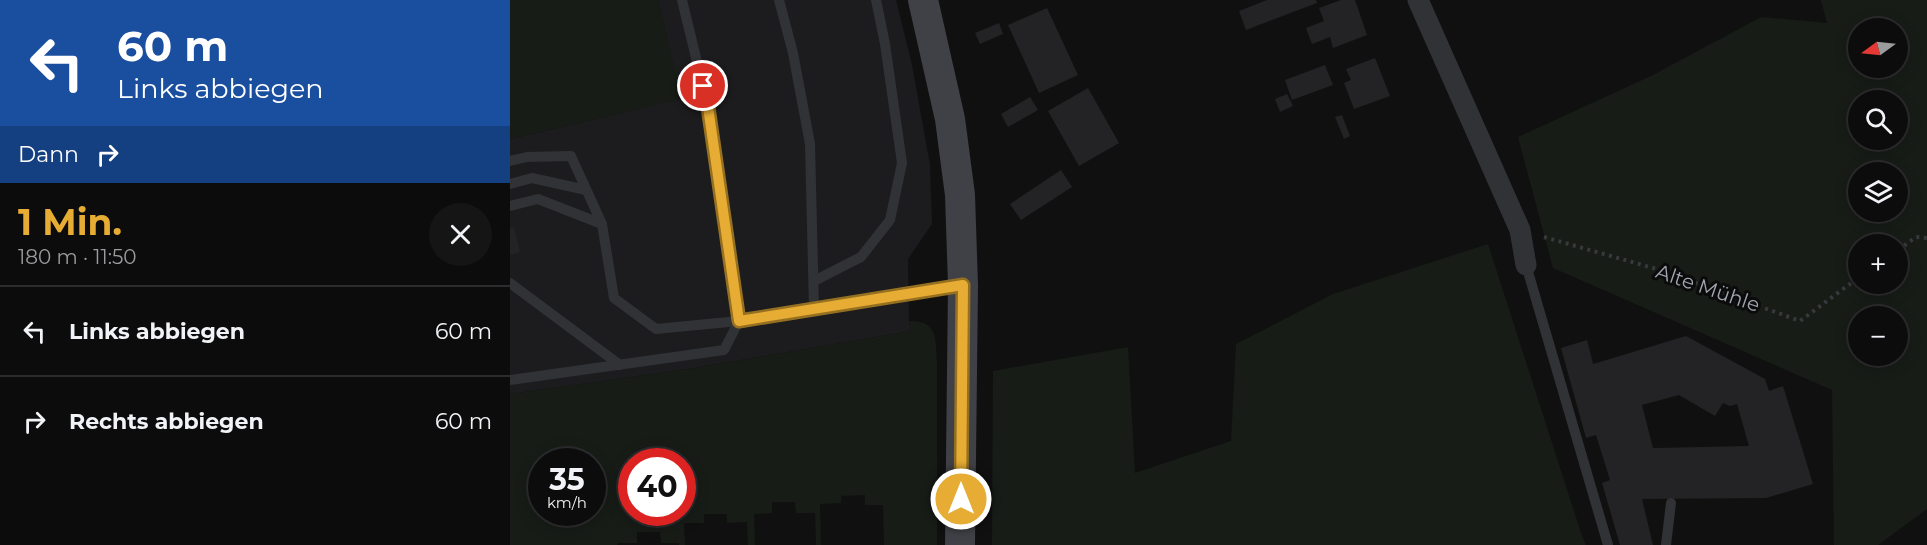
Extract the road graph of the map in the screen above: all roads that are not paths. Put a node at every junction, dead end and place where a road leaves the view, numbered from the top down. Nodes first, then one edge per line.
1 (682, 0) edge
2 (780, 0) edge
3 (876, 0) edge
4 (923, 0) edge
5 (1418, 0) edge
6 (510, 161) edge
7 (510, 184) edge
8 (586, 190) junction
9 (510, 206) edge
10 (602, 224) junction
11 (1526, 265) joint
12 (814, 281) junction
13 (510, 283) edge
14 (963, 285) junction
15 (814, 309) junction
16 (739, 321) junction
17 (620, 365) junction
18 (510, 380) edge
19 (1671, 503) dead end
20 (960, 545) edge
21 (1608, 545) edge
22 (1666, 545) edge

1 - 16 lane
2 - 12 lane
3 - 12 lane
4 - 14 street
5 - 11 street
6 - 8 lane
7 - 8 lane
8 - 10 lane
9 - 10 lane
10 - 16 lane
11 - 21 lane
12 - 15 lane
13 - 17 lane
14 - 15 lane
14 - 20 street
15 - 16 lane
16 - 17 lane
17 - 18 lane
19 - 22 lane

